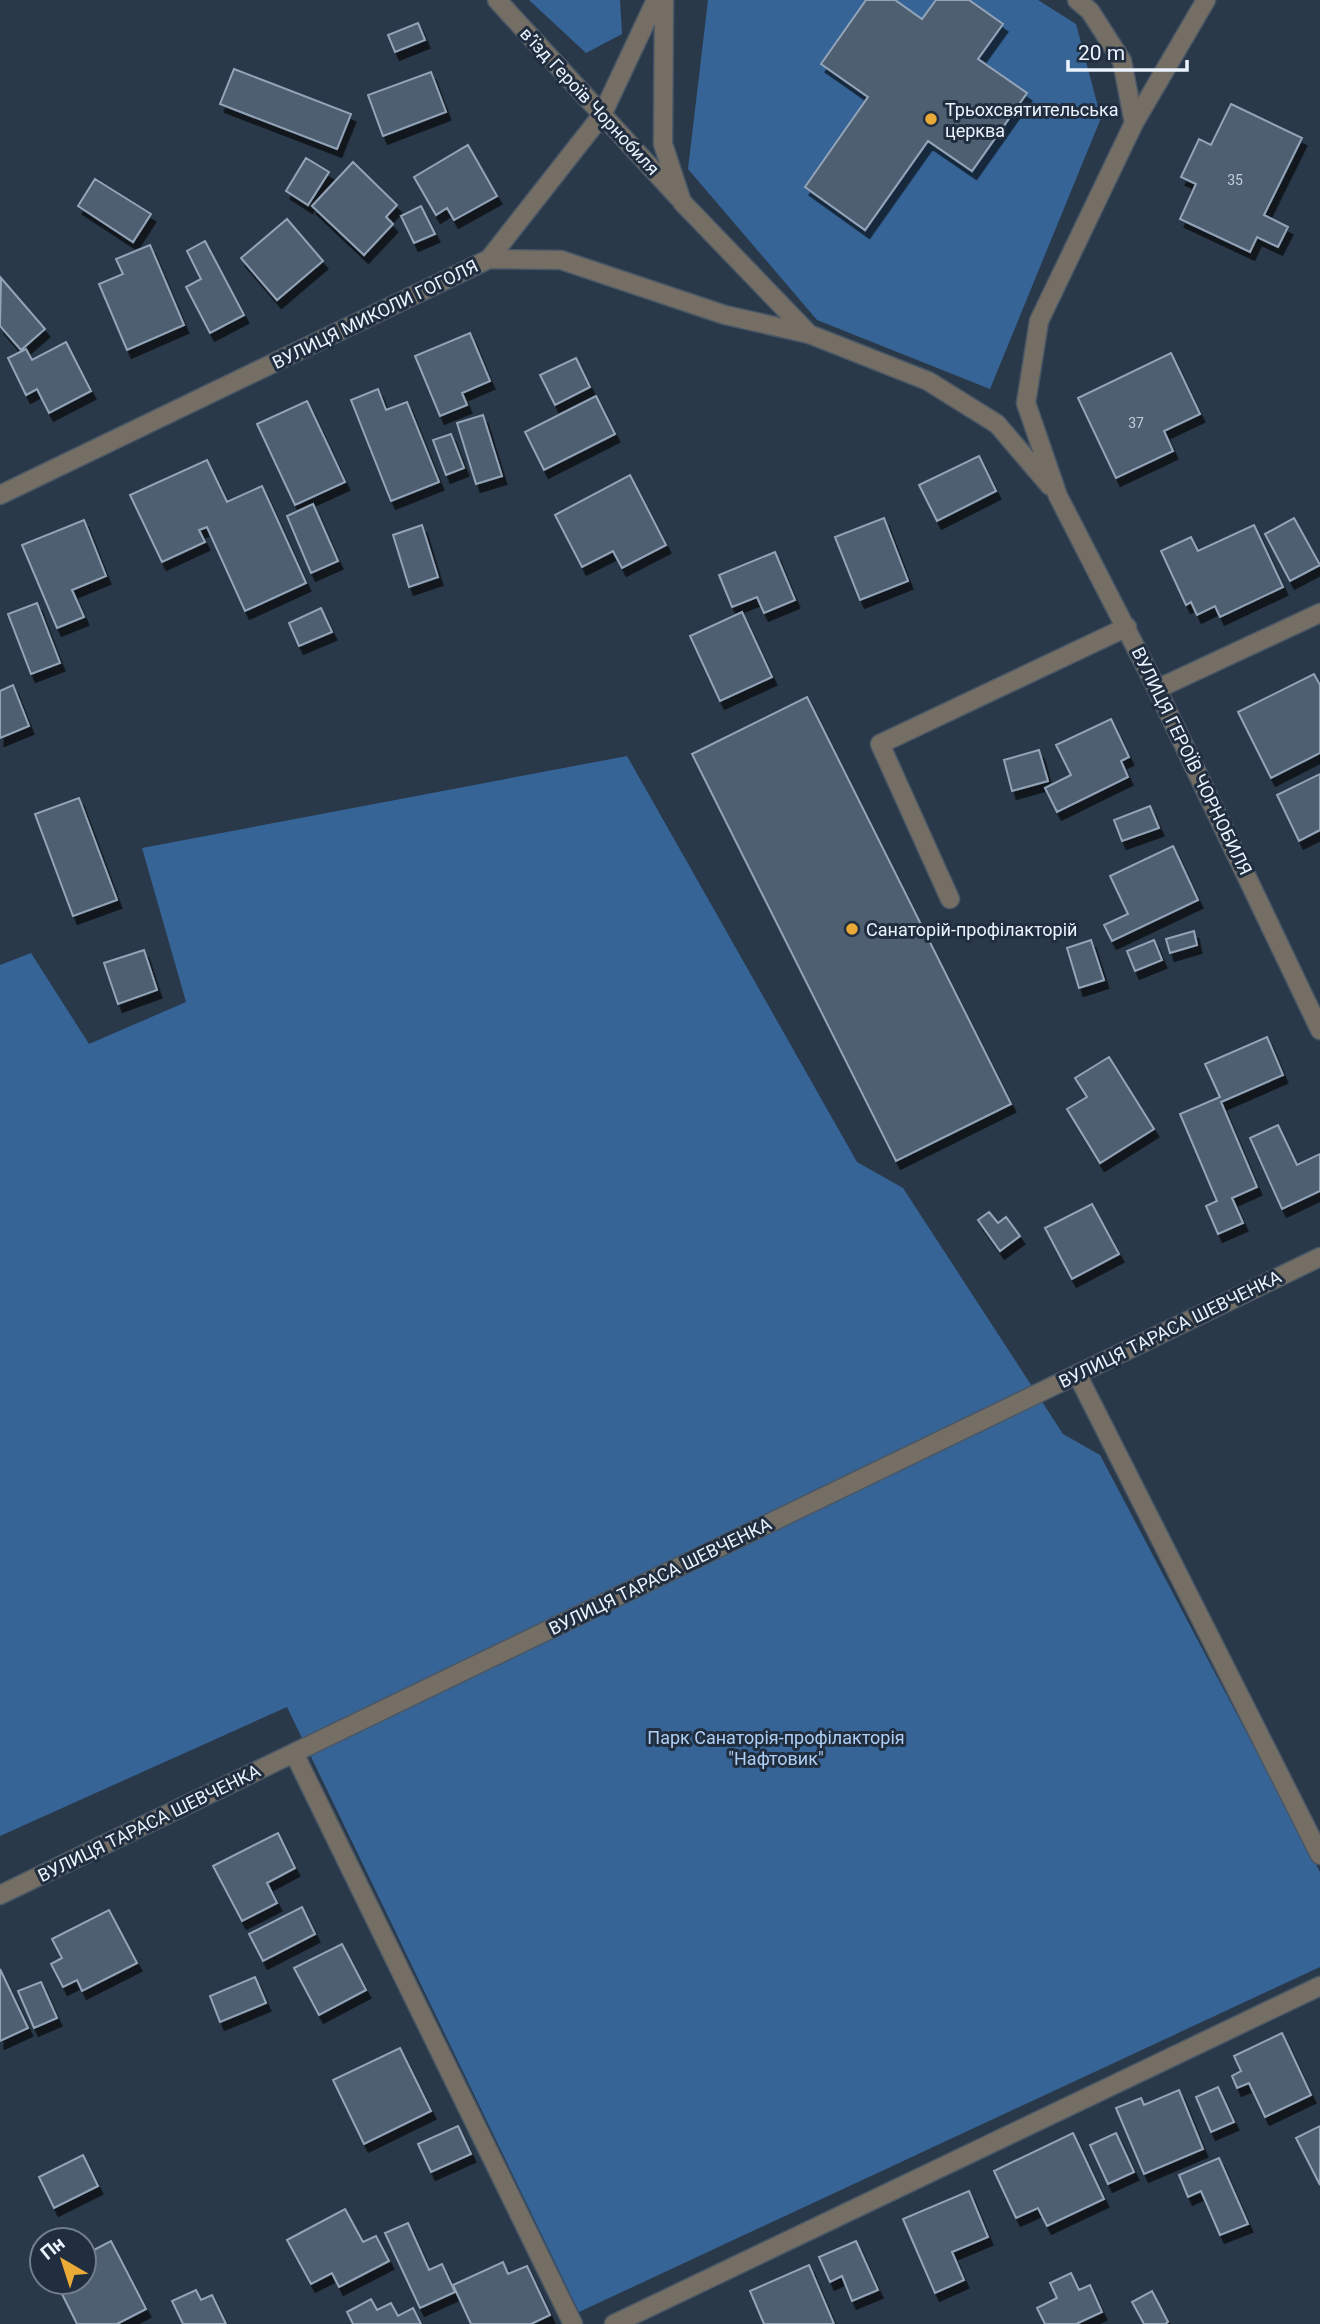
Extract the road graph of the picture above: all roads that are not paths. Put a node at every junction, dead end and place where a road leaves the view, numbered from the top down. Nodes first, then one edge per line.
1 (497, 0) edge
2 (656, 0) edge
3 (664, 0) edge
4 (1077, 0) edge
5 (1206, 0) edge
6 (601, 114) junction
7 (1134, 123) junction
8 (682, 202) junction
9 (489, 259) junction
10 (809, 334) junction
11 (0, 495) edge
12 (1058, 496) junction
13 (1320, 613) edge
14 (1127, 627) junction
15 (1157, 689) junction
16 (950, 899) dead end
17 (1320, 1030) edge
18 (1320, 1257) edge
19 (1077, 1374) junction
20 (294, 1753) junction
21 (1320, 1856) edge
22 (0, 1895) edge
23 (1320, 1986) edge
24 (573, 2324) edge
25 (614, 2324) edge

1 - 6 street, вʼїзд Героїв Чорнобиля
2 - 6 street
3 - 8 street, ВУЛИЦЯ ГЕРОЇВ ЧОРНОБИЛЯ
4 - 7 street
5 - 7 street
6 - 8 street, вʼїзд Героїв Чорнобиля
6 - 9 street
7 - 12 street, ВУЛИЦЯ ГЕРОЇВ ЧОРНОБИЛЯ
8 - 10 street, ВУЛИЦЯ ГЕРОЇВ ЧОРНОБИЛЯ
9 - 10 street, ВУЛИЦЯ МИКОЛИ ГОГОЛЯ
9 - 11 street, ВУЛИЦЯ МИКОЛИ ГОГОЛЯ
10 - 12 street, ВУЛИЦЯ ГЕРОЇВ ЧОРНОБИЛЯ
12 - 14 street, ВУЛИЦЯ ГЕРОЇВ ЧОРНОБИЛЯ
13 - 15 street
14 - 15 street, ВУЛИЦЯ ГЕРОЇВ ЧОРНОБИЛЯ
14 - 16 street
15 - 17 street, ВУЛИЦЯ ГЕРОЇВ ЧОРНОБИЛЯ
18 - 19 street, ВУЛИЦЯ ТАРАСА ШЕВЧЕНКА
19 - 20 street, ВУЛИЦЯ ТАРАСА ШЕВЧЕНКА
19 - 21 street
20 - 22 street, ВУЛИЦЯ ТАРАСА ШЕВЧЕНКА
20 - 24 street
23 - 25 street

